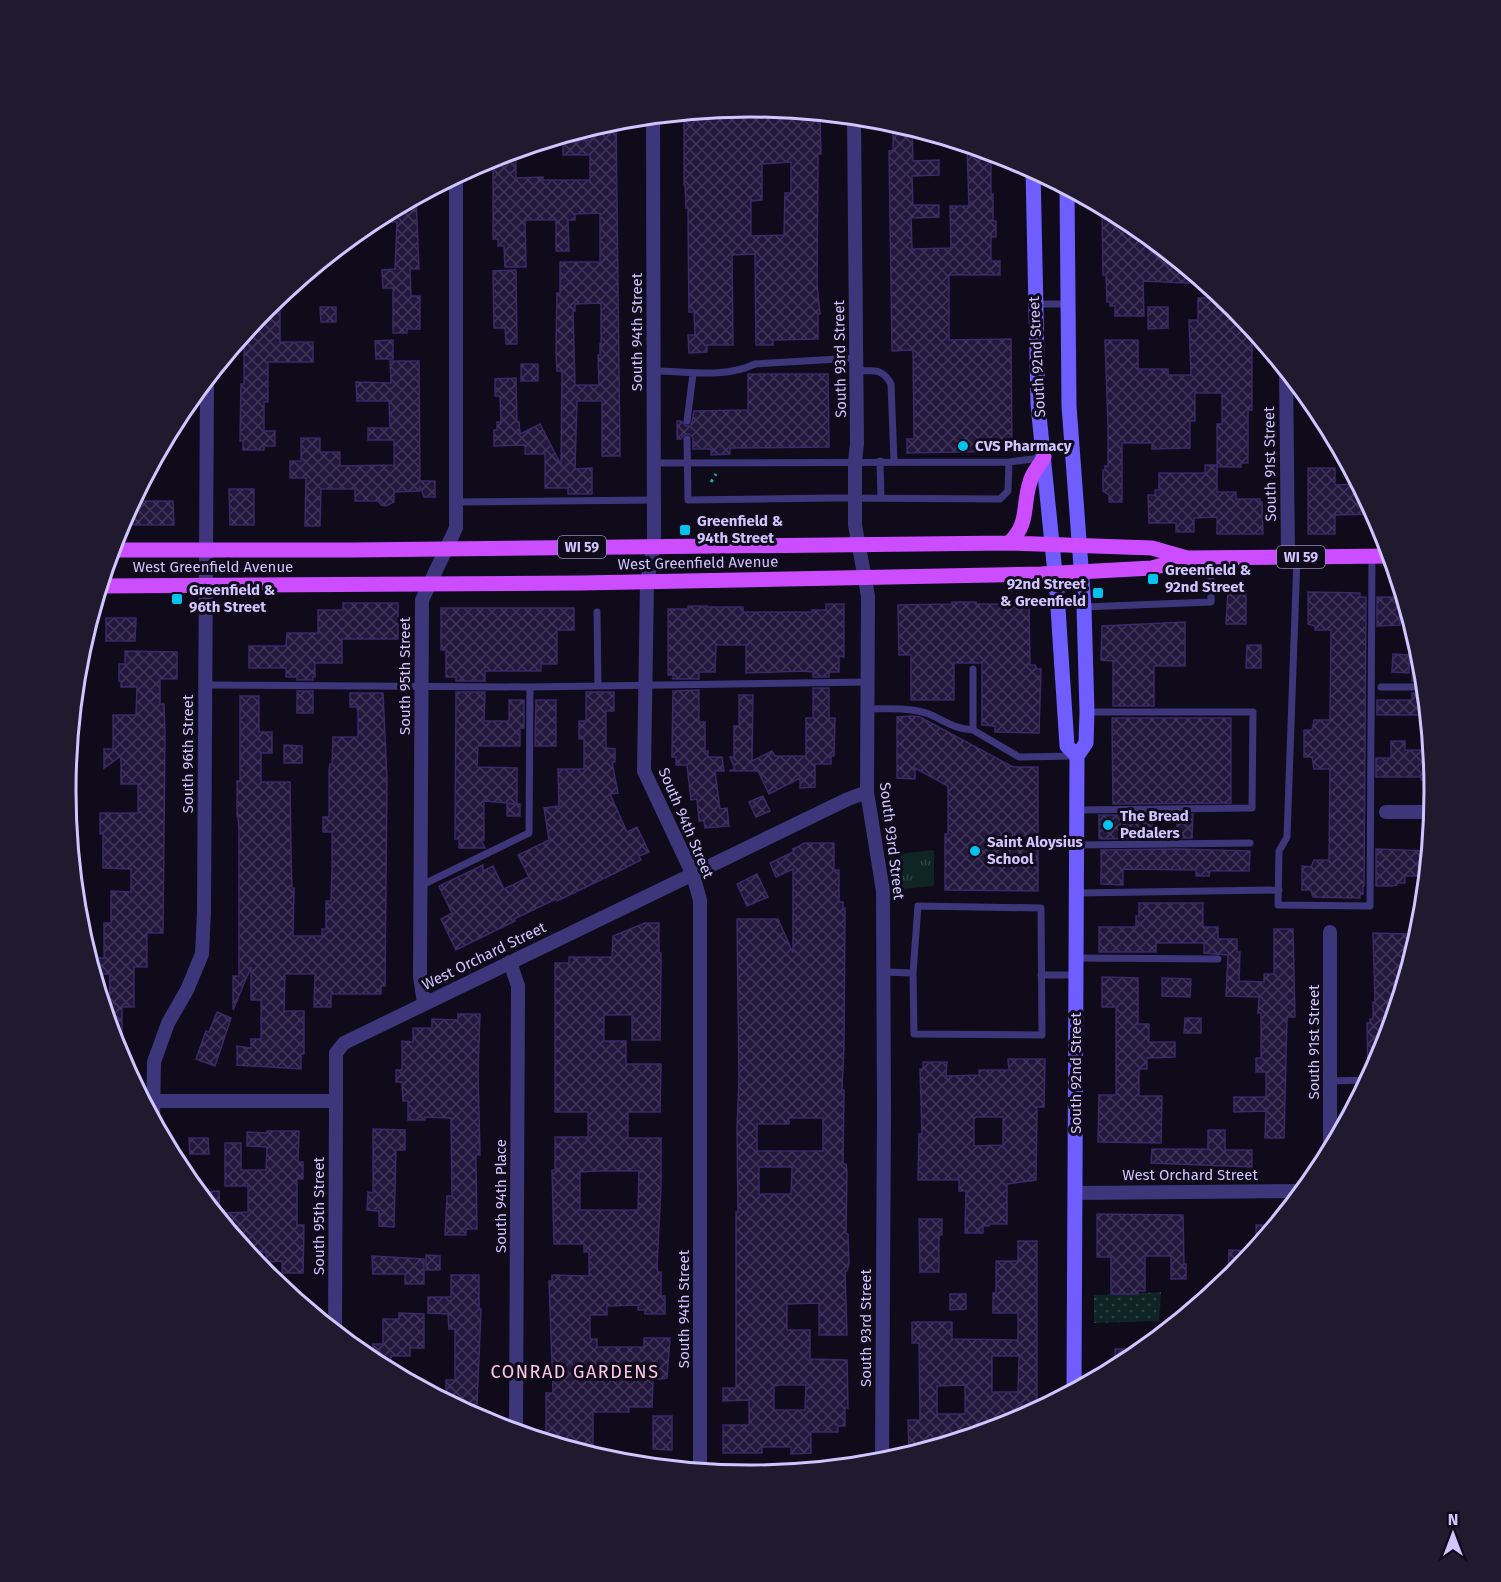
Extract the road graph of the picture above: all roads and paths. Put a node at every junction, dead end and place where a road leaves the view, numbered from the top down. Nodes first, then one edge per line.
1 (653, 125) edge
2 (854, 126) edge
3 (1033, 180) edge
4 (456, 185) edge
5 (1067, 196) edge
6 (1034, 304) junction
7 (1068, 304) junction
8 (856, 364) junction
9 (654, 371) junction
10 (693, 374) junction
11 (1286, 383) edge
12 (207, 393) edge
13 (687, 421) dead end
14 (687, 439) dead end
15 (1044, 457) junction
16 (855, 461) junction
17 (880, 461) junction
18 (894, 461) junction
19 (1009, 462) junction
20 (654, 463) junction
21 (688, 463) junction
22 (855, 498) junction
23 (881, 498) junction
24 (654, 500) junction
25 (457, 502) junction
26 (1009, 543) junction
27 (857, 544) junction
28 (1052, 544) junction
29 (1079, 545) junction
30 (654, 546) junction
31 (446, 549) junction
32 (121, 550) edge
33 (207, 550) junction
34 (1372, 556) junction
35 (1382, 556) edge
36 (1293, 557) junction
37 (1187, 558) junction
38 (1211, 558) junction
39 (1081, 572) junction
40 (1055, 574) junction
41 (865, 578) junction
42 (647, 582) junction
43 (431, 584) junction
44 (205, 585) junction
45 (108, 586) edge
46 (1083, 607) junction
47 (597, 612) dead end
48 (973, 669) dead end
49 (867, 682) junction
50 (204, 685) junction
51 (422, 685) junction
52 (598, 686) junction
53 (646, 686) junction
54 (530, 687) junction
55 (1381, 687) dead end
56 (1416, 687) edge
57 (867, 709) junction
58 (1087, 712) junction
59 (973, 730) junction
60 (1077, 756) junction
61 (867, 792) junction
62 (1077, 810) junction
63 (1386, 812) dead end
64 (1424, 812) edge
65 (1250, 843) dead end
66 (1077, 844) junction
67 (693, 875) junction
68 (420, 886) junction
69 (1279, 890) junction
70 (1077, 893) junction
71 (1330, 932) dead end
72 (1077, 958) junction
73 (1218, 959) dead end
74 (510, 962) junction
75 (884, 972) junction
76 (913, 973) junction
77 (1041, 975) junction
78 (1077, 975) junction
79 (424, 1003) junction
80 (1359, 1080) edge
81 (1330, 1081) junction
82 (149, 1095) edge
83 (152, 1101) edge
84 (336, 1101) junction
85 (1330, 1134) edge
86 (1292, 1191) edge
87 (1076, 1193) junction
88 (335, 1322) edge
89 (1074, 1382) edge
90 (516, 1422) edge
91 (882, 1452) edge
92 (700, 1463) edge

1 - 9 street, South 94th Street
2 - 8 street, South 93rd Street
3 - 6 street, South 92nd Street
4 - 25 street, South 95th Street
5 - 7 street, South 92nd Street
6 - 7 lane
6 - 15 street, South 92nd Street
7 - 29 street, South 92nd Street
8 - 10 lane
8 - 16 street, South 93rd Street
8 - 18 lane
9 - 10 lane
9 - 20 street, South 94th Street
10 - 13 lane
11 - 36 street, South 91st Street
12 - 33 street, South 96th Street
14 - 21 lane
15 - 19 lane
15 - 26 main road
15 - 28 street, South 92nd Street
16 - 17 lane
16 - 21 lane
16 - 22 street, South 93rd Street
17 - 18 lane
17 - 23 lane
18 - 19 lane
19 - 23 lane
20 - 21 lane
20 - 24 street, South 94th Street
21 - 22 lane
22 - 23 lane
22 - 27 street, South 93rd Street
24 - 25 lane
24 - 30 street, South 94th Street
25 - 31 street, South 95th Street
26 - 27 main road, West Greenfield Avenue / WI 59
26 - 28 main road, West Greenfield Avenue / WI 59
27 - 30 main road, West Greenfield Avenue / WI 59
27 - 41 street, South 93rd Street
28 - 29 main road, West Greenfield Avenue / WI 59
28 - 40 street, South 92nd Street
29 - 37 main road, West Greenfield Avenue / WI 59
29 - 39 street, South 92nd Street
30 - 31 main road, West Greenfield Avenue / WI 59
30 - 42 street, South 94th Street
31 - 33 main road, West Greenfield Avenue / WI 59
31 - 43 street, South 95th Street
32 - 33 main road, West Greenfield Avenue / WI 59
33 - 44 street, South 96th Street
34 - 35 main road, West Greenfield Avenue / WI 59
34 - 36 main road, West Greenfield Avenue / WI 59
34 - 69 lane
36 - 38 main road, West Greenfield Avenue / WI 59
36 - 69 lane
37 - 38 main road, West Greenfield Avenue / WI 59
37 - 39 main road, West Greenfield Avenue / WI 59
38 - 46 lane
39 - 40 main road, West Greenfield Avenue / WI 59
39 - 46 street, South 92nd Street
40 - 41 main road, West Greenfield Avenue / WI 59
40 - 60 street, South 92nd Street
41 - 42 main road, West Greenfield Avenue / WI 59
41 - 49 street, South 93rd Street
42 - 43 main road, West Greenfield Avenue / WI 59
42 - 53 street, South 94th Street
43 - 44 main road, West Greenfield Avenue / WI 59
43 - 51 street, South 95th Street
44 - 45 main road, West Greenfield Avenue / WI 59
44 - 50 street, South 96th Street
46 - 58 street, South 92nd Street
47 - 52 lane
48 - 59 lane
49 - 53 lane
49 - 57 street, South 93rd Street
50 - 51 lane
50 - 82 street, South 96th Street
51 - 54 lane
51 - 68 street, South 95th Street
52 - 53 lane
52 - 54 lane
53 - 67 street, South 94th Street
54 - 68 lane
55 - 56 lane
57 - 59 lane
57 - 61 street, South 93rd Street
58 - 60 street, South 92nd Street
58 - 62 lane
59 - 60 lane
60 - 62 street, South 92nd Street
61 - 67 street, West Orchard Street
61 - 75 street, South 93rd Street
62 - 66 street, South 92nd Street
63 - 64 street
65 - 66 lane
66 - 70 street, South 92nd Street
67 - 74 street, West Orchard Street
67 - 92 street, South 94th Street
68 - 79 street, South 95th Street
69 - 70 lane
70 - 72 street, South 92nd Street
71 - 81 street, South 91st Street
72 - 73 lane
72 - 78 street, South 92nd Street
74 - 79 street, West Orchard Street
74 - 90 street, South 94th Place
75 - 76 lane
75 - 91 street, South 93rd Street
76 - 77 lane
76 - 77 lane
77 - 78 lane
78 - 87 street, South 92nd Street
79 - 84 street, West Orchard Street
80 - 81 lane
81 - 85 street, South 91st Street
83 - 84 street
84 - 88 street, South 95th Street
86 - 87 street, West Orchard Street
87 - 89 street, South 92nd Street

